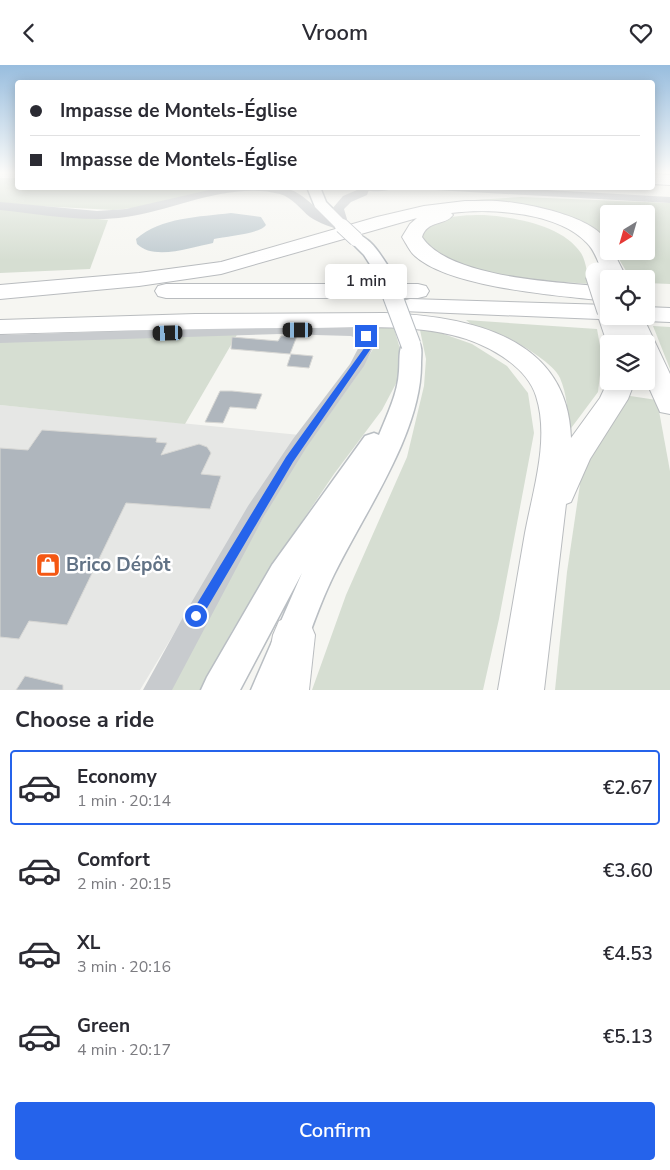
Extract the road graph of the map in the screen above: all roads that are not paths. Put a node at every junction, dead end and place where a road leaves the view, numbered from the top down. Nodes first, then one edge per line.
1 (175, 202) edge
2 (301, 202) edge
3 (319, 202) edge
4 (344, 202) edge
5 (0, 206) edge
6 (342, 226) junction
7 (606, 270) edge
8 (600, 283) edge
9 (609, 283) edge
10 (0, 292) edge
11 (0, 297) edge
12 (0, 313) edge
13 (600, 317) edge
14 (639, 325) edge
15 (0, 327) edge
16 (0, 339) edge
17 (617, 390) edge
18 (405, 398) junction
19 (670, 405) edge
20 (545, 524) junction
21 (294, 635) junction
22 (157, 690) edge
23 (220, 690) edge
24 (270, 690) edge
25 (286, 690) edge
26 (520, 690) edge

1 - 5 street
2 - 6 street
3 - 6 main road
4 - 6 street
6 - 18 main road, bridge
7 - 10 highway
8 - 11 highway
9 - 9 highway
12 - 13 highway
14 - 19 highway
15 - 20 highway
16 - 22 street
17 - 20 highway
18 - 21 main road
18 - 23 main road
20 - 26 highway
21 - 24 main road
21 - 25 highway

